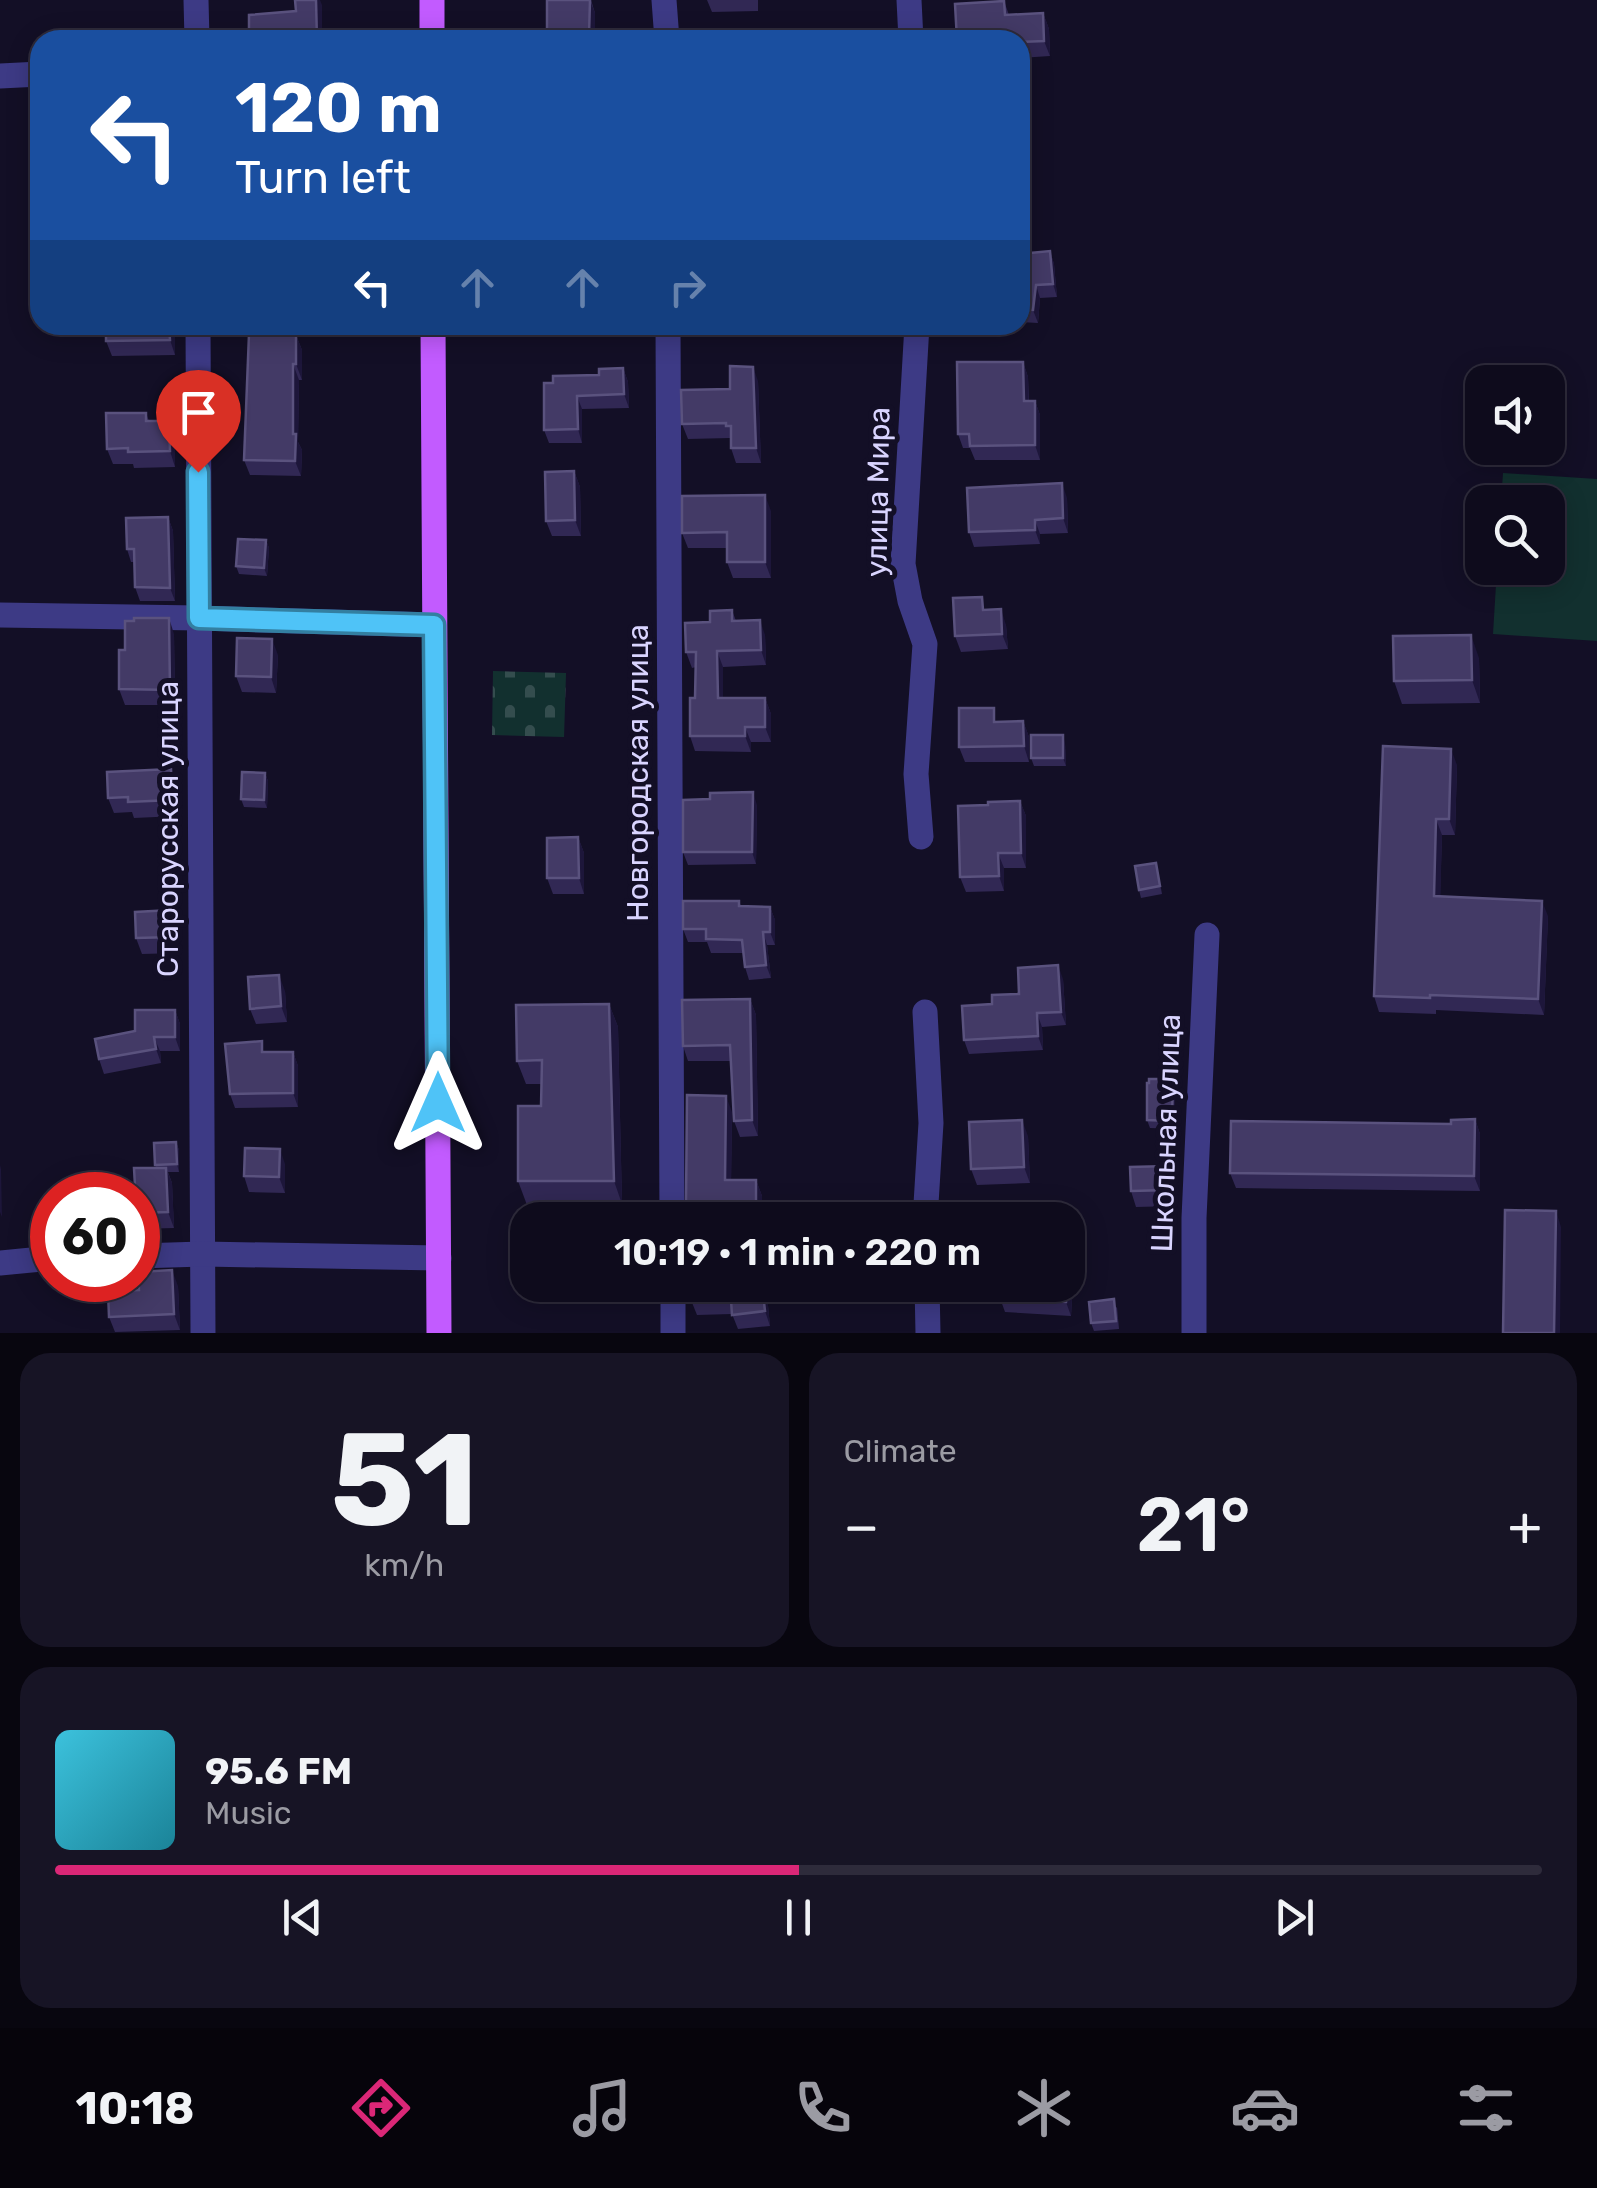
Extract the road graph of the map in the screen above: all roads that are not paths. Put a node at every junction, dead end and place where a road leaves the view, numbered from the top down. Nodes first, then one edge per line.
1 (196, 0) edge
2 (432, 0) edge
3 (664, 0) edge
4 (909, 0) edge
5 (197, 30) edge
6 (432, 30) edge
7 (666, 30) edge
8 (910, 30) edge
9 (30, 74) edge
10 (0, 76) edge
11 (198, 335) edge
12 (433, 335) edge
13 (668, 335) edge
14 (915, 335) edge
15 (0, 616) edge
16 (199, 618) junction
17 (434, 625) junction
18 (921, 837) dead end
19 (1207, 935) dead end
20 (924, 1012) dead end
21 (672, 1202) edge
22 (927, 1202) edge
23 (203, 1254) junction
24 (160, 1255) edge
25 (439, 1258) junction
26 (30, 1260) edge
27 (0, 1263) edge
28 (672, 1302) edge
29 (927, 1302) edge
30 (203, 1333) edge
31 (439, 1333) edge
32 (673, 1333) edge
33 (928, 1333) edge
34 (1194, 1333) edge

1 - 5 street
2 - 6 main road
3 - 7 street
4 - 8 street
9 - 10 street
11 - 16 street, Старорусская улица
12 - 17 main road
13 - 21 street, Новгородская улица
14 - 18 street, улица Мира
15 - 16 street
16 - 17 street
16 - 23 street, Старорусская улица
17 - 25 main road
19 - 34 street, Школьная улица
20 - 22 street
23 - 24 street
23 - 25 street
23 - 30 street, Старорусская улица
25 - 31 main road
26 - 27 street
28 - 32 street
29 - 33 street

